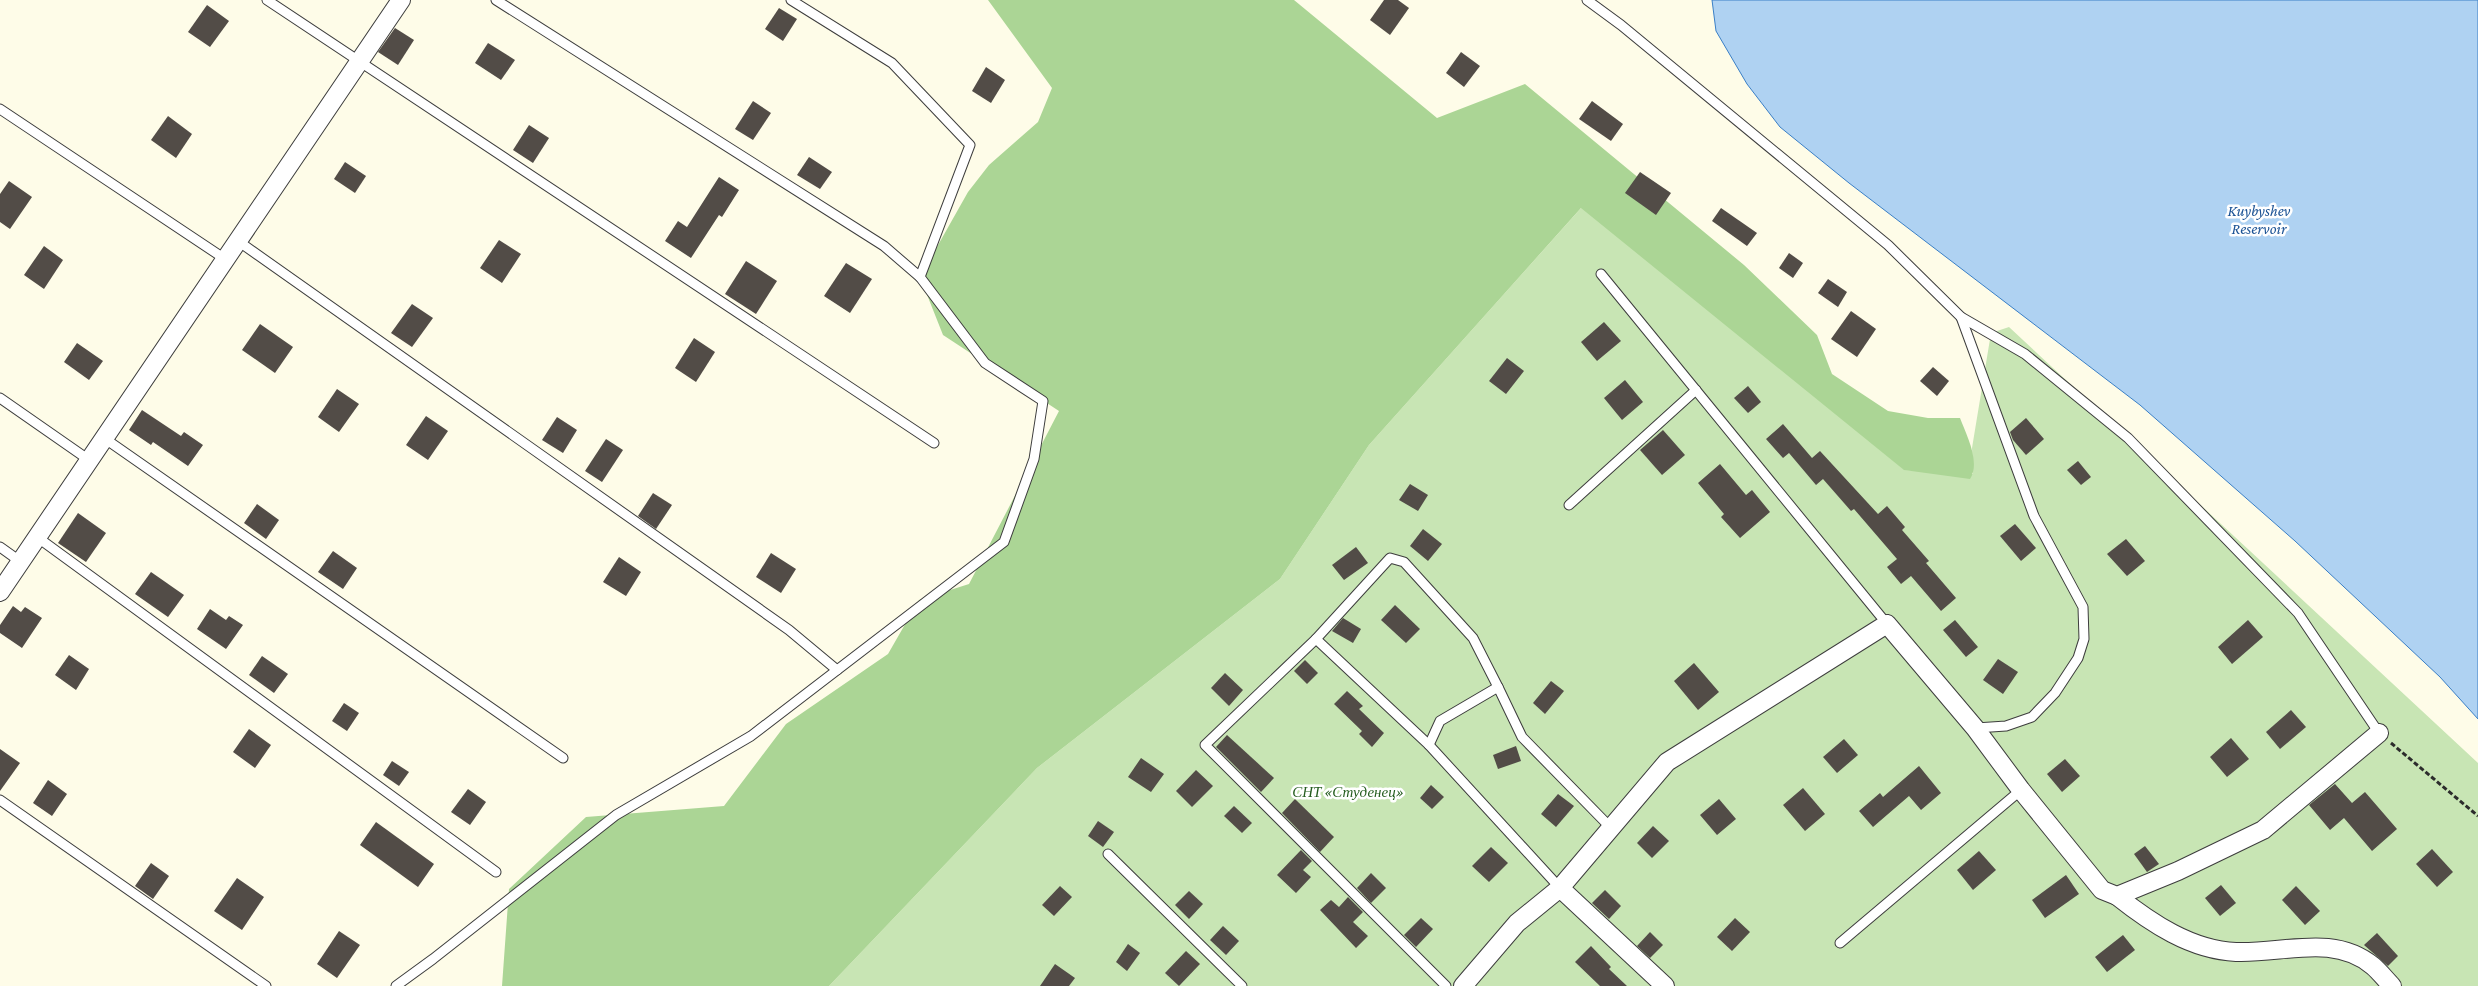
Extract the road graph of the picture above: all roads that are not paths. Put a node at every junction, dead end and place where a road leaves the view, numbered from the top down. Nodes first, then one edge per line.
1 (267, 0) edge
2 (401, 0) edge
3 (496, 0) edge
4 (791, 0) edge
5 (1587, 0) edge
6 (360, 60) junction
7 (0, 108) edge
8 (238, 241) junction
9 (225, 259) junction
10 (1601, 274) dead end
11 (920, 277) junction
12 (1961, 317) junction
13 (1696, 390) junction
14 (0, 398) edge
15 (104, 438) junction
16 (934, 443) dead end
17 (89, 460) junction
18 (1569, 505) dead end
19 (37, 537) junction
20 (0, 547) edge
21 (21, 562) junction
22 (0, 592) edge
23 (1887, 624) junction
24 (1316, 639) junction
25 (837, 670) junction
26 (1498, 687) junction
27 (1975, 728) junction
28 (2379, 733) joint
29 (1430, 745) junction
30 (564, 758) dead end
31 (2021, 790) junction
32 (0, 800) edge
33 (1611, 828) junction
34 (1108, 854) dead end
35 (496, 872) dead end
36 (1560, 888) junction
37 (2117, 896) junction
38 (1840, 943) dead end
39 (266, 986) edge
40 (396, 986) edge
41 (1242, 986) edge
42 (1446, 986) edge
43 (1463, 986) edge
44 (1664, 986) edge
45 (2392, 986) edge

1 - 6 lane
2 - 6 street
3 - 11 lane
4 - 11 lane
5 - 12 lane
6 - 8 street
6 - 16 lane
7 - 9 lane
8 - 9 street
8 - 25 lane
9 - 15 street
10 - 13 lane
11 - 25 lane
12 - 27 lane
12 - 28 lane
13 - 18 lane
13 - 23 lane
14 - 17 lane
15 - 17 street
15 - 30 lane
17 - 19 street
19 - 21 street
19 - 35 lane
20 - 21 lane
21 - 22 street
23 - 27 street
23 - 33 street
24 - 26 lane
24 - 29 lane
24 - 42 lane
25 - 40 lane
26 - 29 lane
26 - 33 lane
27 - 31 street
28 - 37 street
29 - 36 lane
31 - 37 street
31 - 38 lane
32 - 39 lane
33 - 36 street
34 - 41 lane
36 - 43 street
36 - 44 street
37 - 45 street

